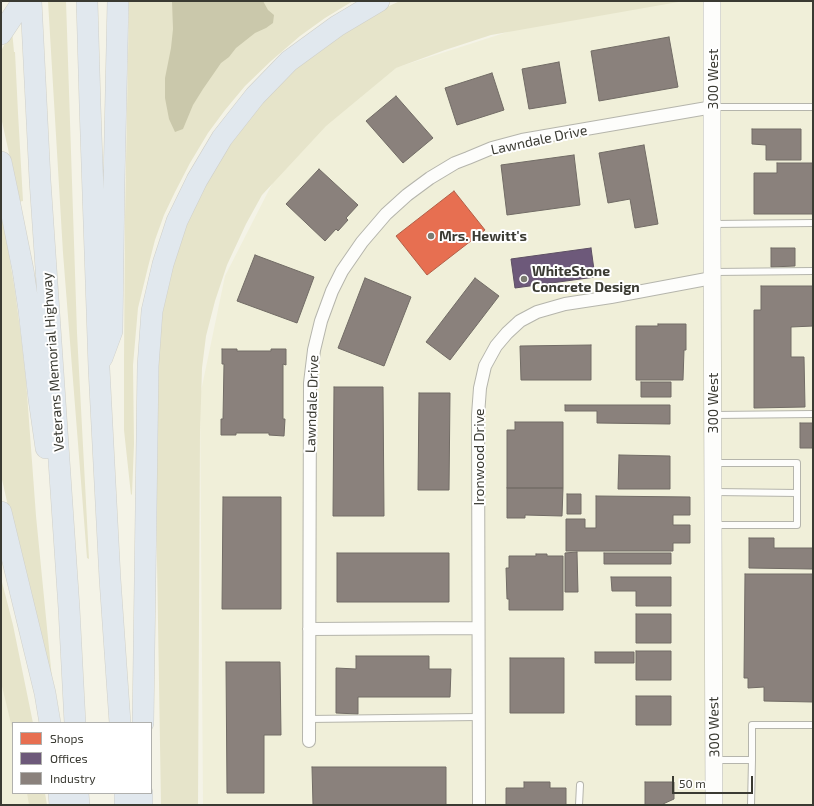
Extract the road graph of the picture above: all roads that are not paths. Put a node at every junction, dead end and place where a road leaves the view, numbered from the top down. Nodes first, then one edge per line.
1 (22, 1) edge
2 (31, 1) edge
3 (87, 1) edge
4 (118, 1) edge
5 (379, 1) edge
6 (712, 1) edge
7 (1, 34) edge
8 (713, 107) junction
9 (813, 107) edge
10 (1, 162) edge
11 (813, 223) edge
12 (712, 224) junction
13 (813, 271) edge
14 (712, 275) junction
15 (99, 368) junction
16 (813, 414) edge
17 (713, 415) junction
18 (713, 463) junction
19 (713, 492) junction
20 (797, 493) junction
21 (1, 512) edge
22 (713, 525) junction
23 (69, 608) junction
24 (478, 628) junction
25 (309, 629) junction
26 (478, 717) junction
27 (309, 719) junction
28 (50, 722) edge
29 (75, 722) edge
30 (120, 722) edge
31 (143, 722) edge
32 (813, 725) edge
33 (309, 744) dead end
34 (714, 760) junction
35 (752, 760) junction
36 (580, 785) dead end
37 (59, 794) edge
38 (78, 794) edge
39 (125, 794) edge
40 (142, 794) edge
41 (60, 805) edge
42 (79, 805) edge
43 (125, 805) edge
44 (142, 805) edge
45 (479, 805) edge
46 (579, 805) edge
47 (714, 805) edge
48 (751, 805) edge

1 - 7 highway
2 - 23 highway, Veterans Memorial Highway
3 - 15 highway
4 - 15 highway
5 - 31 highway
6 - 8 main road, 300 West
8 - 9 lane
8 - 12 main road, 300 West
8 - 25 street, Lawndale Drive
10 - 23 highway
11 - 12 lane
12 - 14 main road, 300 West
13 - 14 lane
14 - 17 main road, 300 West
14 - 24 street, Ironwood Drive
15 - 30 highway
16 - 17 lane
17 - 18 main road, 300 West
18 - 19 main road, 300 West
18 - 20 lane
19 - 20 lane
19 - 22 main road, 300 West
20 - 22 lane
21 - 28 highway
22 - 34 main road, 300 West
23 - 29 highway, Veterans Memorial Highway
24 - 25 street
24 - 26 street, Ironwood Drive
25 - 27 street, Lawndale Drive
26 - 27 lane
26 - 45 street, Ironwood Drive
27 - 33 street, Lawndale Drive
32 - 35 lane
34 - 35 lane
34 - 47 main road, 300 West
35 - 48 lane
36 - 46 lane
37 - 41 highway
38 - 42 highway
39 - 43 highway
40 - 44 highway

